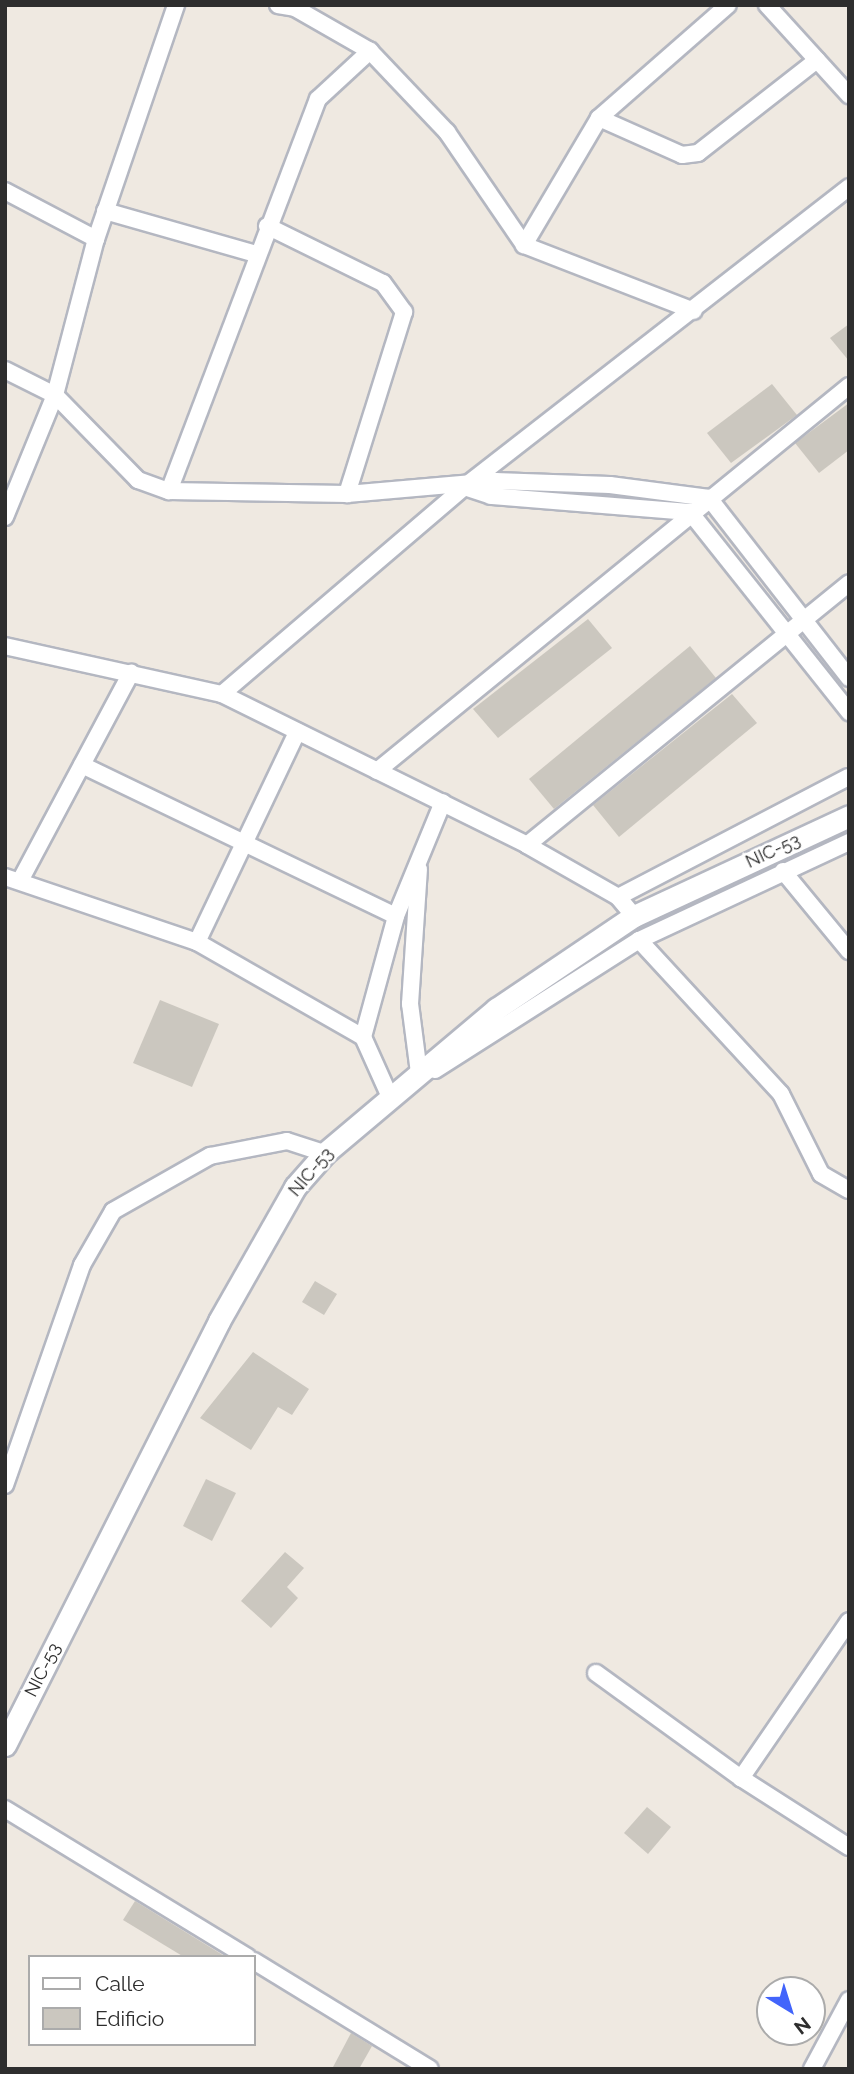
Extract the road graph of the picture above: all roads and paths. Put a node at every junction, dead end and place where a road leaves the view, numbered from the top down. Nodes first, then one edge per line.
1 (176, 5) edge
2 (278, 5) edge
3 (728, 5) edge
4 (767, 5) edge
5 (370, 51) junction
6 (817, 60) junction
7 (849, 95) edge
8 (599, 118) junction
9 (849, 187) edge
10 (5, 191) edge
11 (106, 211) junction
12 (267, 226) junction
13 (96, 239) junction
14 (524, 245) junction
15 (256, 254) junction
16 (694, 311) junction
17 (5, 370) edge
18 (849, 386) edge
19 (55, 396) junction
20 (610, 485) junction
21 (464, 487) junction
22 (169, 491) junction
23 (347, 494) junction
24 (709, 498) junction
25 (603, 502) junction
26 (691, 512) junction
27 (5, 517) edge
28 (849, 583) edge
29 (803, 620) junction
30 (786, 634) junction
31 (5, 646) edge
32 (131, 673) junction
33 (849, 678) edge
34 (222, 694) junction
35 (849, 712) edge
36 (297, 732) junction
37 (82, 765) junction
38 (377, 771) junction
39 (849, 777) edge
40 (443, 802) junction
41 (849, 816) edge
42 (248, 840) junction
43 (849, 842) edge
44 (527, 845) junction
45 (420, 858) junction
46 (783, 871) junction
47 (13, 878) edge
48 (618, 897) junction
49 (396, 916) junction
50 (634, 916) junction
51 (639, 940) junction
52 (197, 942) junction
53 (849, 951) edge
54 (363, 1037) junction
55 (419, 1073) junction
56 (390, 1097) junction
57 (325, 1153) junction
58 (849, 1190) edge
59 (5, 1485) edge
60 (849, 1621) edge
61 (596, 1673) dead end
62 (5, 1745) edge
63 (741, 1778) junction
64 (5, 1809) edge
65 (849, 1846) edge
66 (244, 1955) edge
67 (256, 1962) edge
68 (849, 2000) edge
69 (428, 2068) edge
70 (813, 2069) edge

1 - 11 street
2 - 5 street
3 - 8 street
4 - 6 street
5 - 12 street
5 - 14 street
6 - 7 street
6 - 8 street
8 - 14 street
9 - 16 street
10 - 13 street
11 - 13 street
11 - 15 street
12 - 15 street
12 - 23 street
13 - 19 street
14 - 16 street
15 - 22 street
16 - 21 street
17 - 19 street
18 - 24 street
19 - 22 street
19 - 27 street
20 - 21 street
20 - 24 street
20 - 25 street
21 - 23 street
21 - 25 street
21 - 34 street
22 - 23 street
24 - 26 street
24 - 29 street
25 - 26 street
26 - 30 street
26 - 38 street
28 - 29 street
29 - 30 street
29 - 33 street
30 - 35 street
30 - 44 street
31 - 32 street
32 - 34 street
32 - 37 street
34 - 36 street
36 - 38 street
36 - 42 street
37 - 42 street
37 - 47 street
38 - 40 street
39 - 48 street
40 - 44 street
40 - 45 street
41 - 50 main road, NIC-53 / NIC-53
42 - 49 street
42 - 52 street
43 - 46 street
44 - 48 street
45 - 49 street
45 - 55 street
46 - 51 street
46 - 53 street
47 - 52 street
48 - 50 street
49 - 54 street
50 - 55 main road, NIC-53 / NIC-53
51 - 56 street
51 - 58 street
52 - 54 street
54 - 56 street
55 - 56 main road, NIC-53 / NIC-53
56 - 57 main road, NIC-53 / NIC-53
57 - 59 street
57 - 62 main road, NIC-53 / NIC-53
60 - 63 street
61 - 63 street
63 - 65 street
64 - 66 street
67 - 69 street
68 - 70 street

